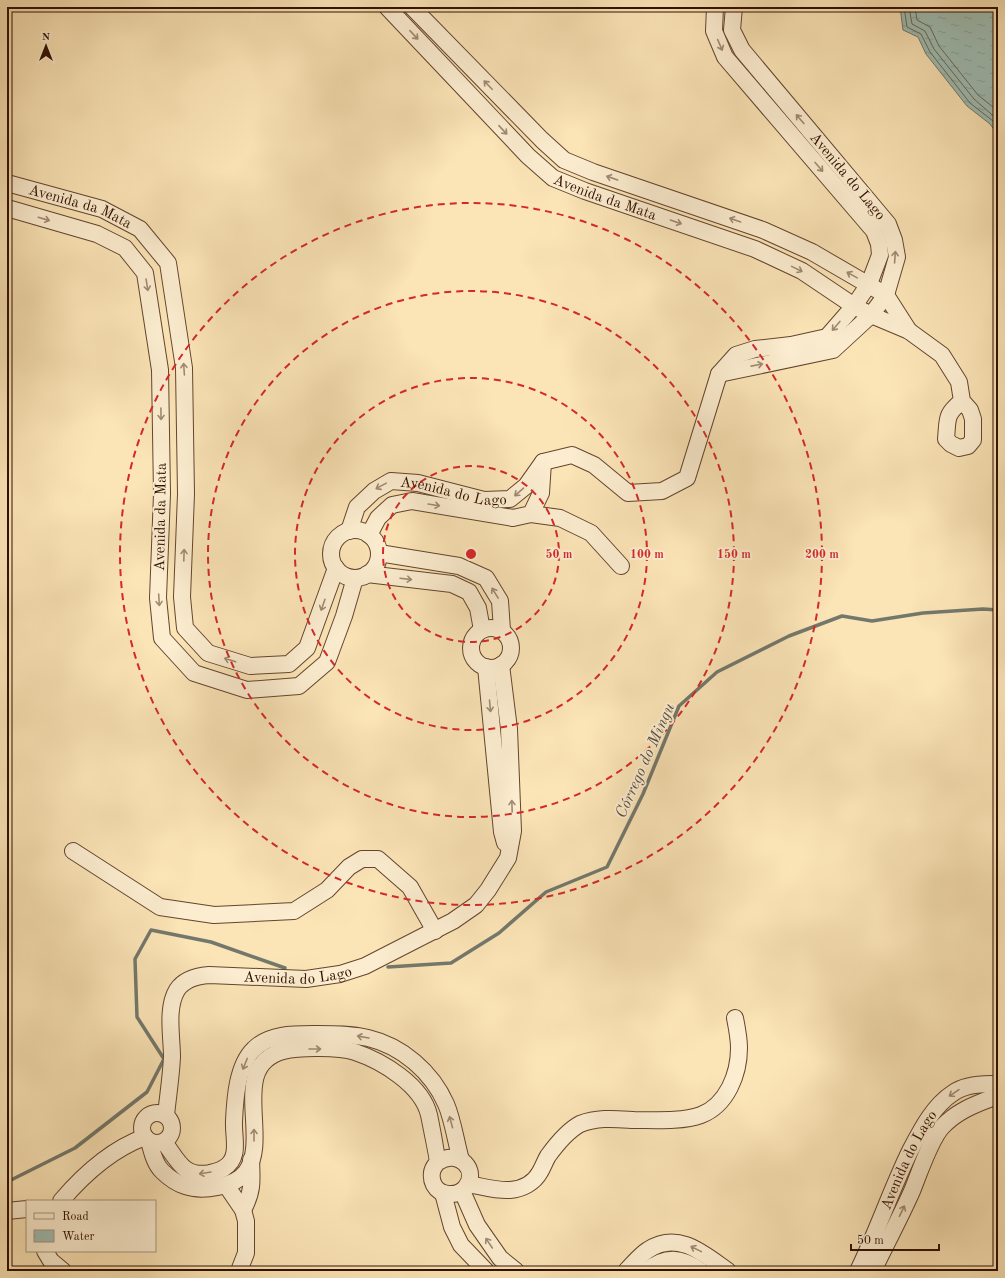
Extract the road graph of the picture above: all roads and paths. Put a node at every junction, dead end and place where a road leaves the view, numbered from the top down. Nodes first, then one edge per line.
1 (387, 7) edge
2 (412, 7) edge
3 (715, 7) edge
4 (734, 7) edge
5 (7, 183) edge
6 (7, 208) edge
7 (869, 284) junction
8 (886, 295) junction
9 (854, 306) junction
10 (871, 316) junction
11 (909, 331) junction
12 (719, 374) junction
13 (962, 401) dead end
14 (543, 462) junction
15 (531, 514) junction
16 (349, 531) junction
17 (370, 535) junction
18 (379, 552) junction
19 (621, 566) dead end
20 (336, 568) junction
21 (361, 576) junction
22 (482, 630) junction
23 (502, 630) junction
24 (494, 666) junction
25 (73, 851) dead end
26 (435, 930) junction
27 (735, 1018) dead end
28 (995, 1091) edge
29 (166, 1115) junction
30 (153, 1140) junction
31 (251, 1160) junction
32 (461, 1160) junction
33 (438, 1162) junction
34 (226, 1185) junction
35 (465, 1187) junction
36 (444, 1193) junction
37 (62, 1200) edge
38 (26, 1209) edge
39 (242, 1210) junction
40 (7, 1211) edge
41 (45, 1252) edge
42 (63, 1271) edge
43 (238, 1271) edge
44 (486, 1271) edge
45 (516, 1271) edge
46 (626, 1271) edge
47 (646, 1271) edge
48 (701, 1271) edge
49 (728, 1271) edge
50 (858, 1271) edge
51 (873, 1271) edge

1 -> 9 street, Avenida da Mata
7 -> 2 street, Avenida da Mata
3 -> 7 street, Avenida do Lago
8 -> 4 street, Avenida do Lago
20 -> 5 street, Avenida da Mata
6 -> 21 street, Avenida da Mata
7 - 8 street, Avenida da Mata
7 - 9 street, Avenida do Lago
8 - 10 street, Avenida do Lago
8 - 11 street
9 - 10 street, Avenida da Mata
9 -> 12 street, Avenida do Lago
10 - 11 street, Avenida da Mata
12 -> 10 street, Avenida do Lago
11 - 13 street
12 - 14 street, Avenida do Lago
14 - 15 street
14 -> 16 street, Avenida do Lago
17 -> 15 street, Avenida do Lago
15 - 19 street, Avenida do Lago
16 - 17 street
16 - 20 street
17 - 18 street
18 - 21 street
23 -> 18 street
20 - 21 street
21 -> 22 street
22 - 23 street
22 - 24 street
23 - 24 street
24 - 26 street, Avenida do Lago
25 - 26 street
26 - 29 street, Avenida do Lago
27 - 35 street
28 -> 50 street, Avenida do Lago
51 -> 28 street, Avenida do Lago
29 - 30 street, Avenida do Lago
29 - 30 street
32 -> 30 street
30 - 34 street
30 - 37 street
31 -> 33 street
31 - 34 street
31 - 39 street
32 - 33 street
32 - 35 street
33 - 36 street
34 - 39 street
35 - 36 street
45 -> 35 street
36 - 44 street
38 - 40 street
39 - 43 street
41 - 42 street
49 -> 46 street
47 - 48 street

